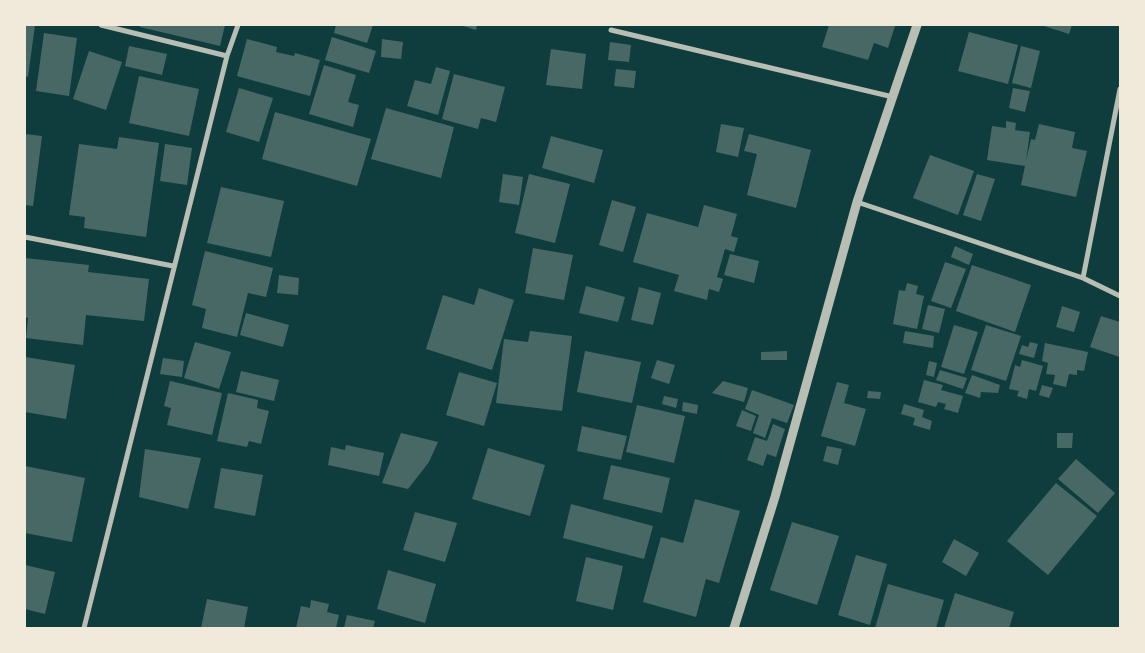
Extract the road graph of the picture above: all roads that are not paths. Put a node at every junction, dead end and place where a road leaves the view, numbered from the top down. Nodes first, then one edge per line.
1 (101, 25) edge
2 (238, 25) edge
3 (917, 25) edge
4 (611, 30) dead end
5 (227, 56) junction
6 (1120, 89) edge
7 (893, 97) junction
8 (857, 202) junction
9 (25, 237) edge
10 (174, 266) junction
11 (1083, 278) junction
12 (1120, 296) edge
13 (84, 628) edge
14 (734, 628) edge

1 - 5 street
2 - 5 street
3 - 7 street
4 - 7 street
5 - 10 street
6 - 11 street
7 - 8 street
8 - 11 street
8 - 14 street
9 - 10 street
10 - 13 street
11 - 12 street

